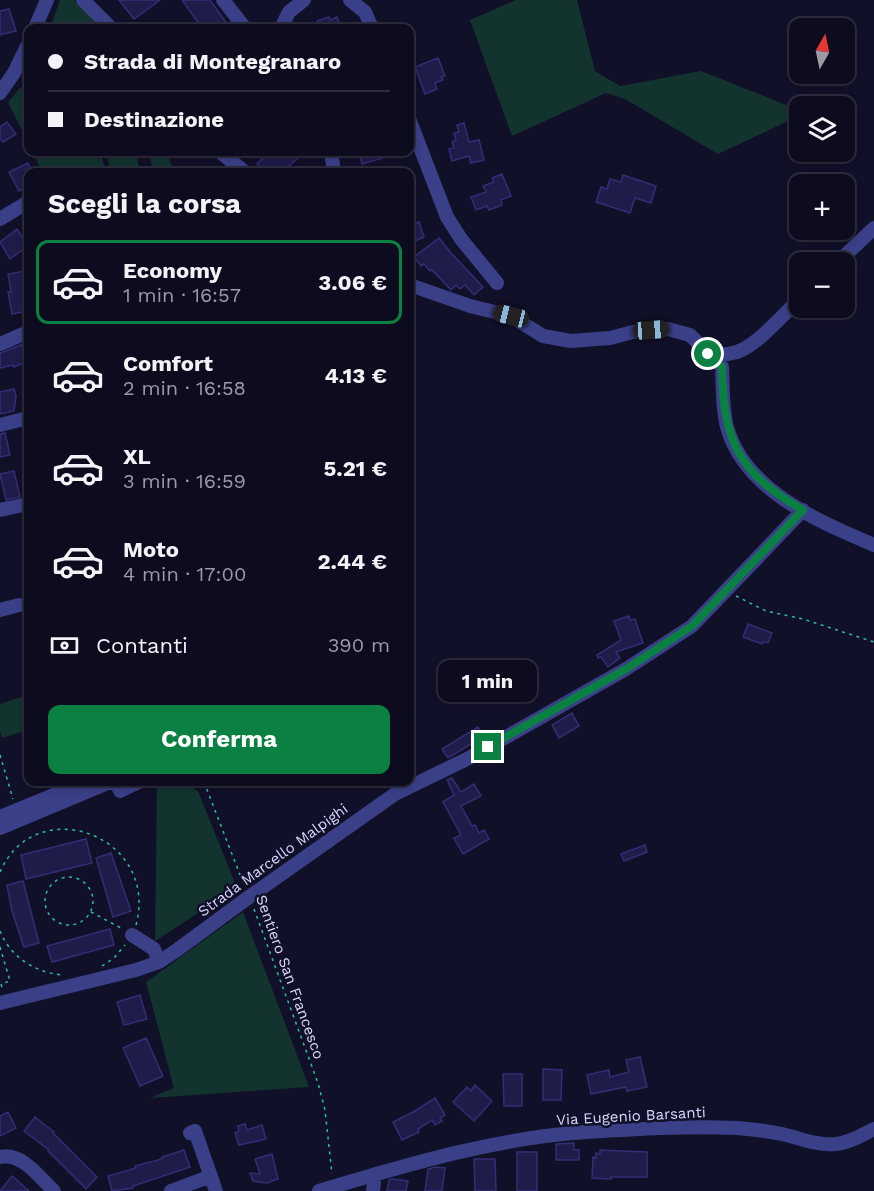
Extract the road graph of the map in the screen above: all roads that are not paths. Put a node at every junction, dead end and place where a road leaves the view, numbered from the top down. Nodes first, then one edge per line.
1 (47, 0) edge
2 (83, 0) edge
3 (223, 0) edge
4 (304, 0) edge
5 (350, 0) edge
6 (37, 24) edge
7 (107, 24) edge
8 (242, 24) edge
9 (283, 24) edge
10 (370, 24) edge
11 (24, 51) edge
12 (0, 93) edge
13 (414, 131) edge
14 (225, 156) edge
15 (240, 168) edge
16 (24, 204) edge
17 (0, 219) edge
18 (874, 228) edge
19 (849, 252) edge
20 (498, 283) dead end
21 (414, 286) edge
22 (789, 309) edge
23 (24, 334) edge
24 (0, 344) edge
25 (708, 354) junction
26 (24, 419) edge
27 (0, 424) edge
28 (24, 505) edge
29 (0, 510) edge
30 (803, 510) junction
31 (874, 545) edge
32 (19, 605) dead end
33 (0, 610) edge
34 (414, 785) edge
35 (63, 786) edge
36 (100, 786) edge
37 (118, 786) edge
38 (131, 786) edge
39 (411, 786) edge
40 (0, 817) edge
41 (0, 828) edge
42 (132, 934) road end
43 (159, 962) junction
44 (2, 999) edge
45 (874, 1129) edge
46 (190, 1133) dead end
47 (0, 1157) edge
48 (375, 1174) junction
49 (211, 1176) junction
50 (54, 1191) edge
51 (171, 1191) edge
52 (216, 1191) edge
53 (319, 1191) edge
54 (373, 1191) edge

1 - 6 street
2 - 7 street
3 - 8 street
4 - 9 street
5 - 10 street
11 - 12 street
13 - 20 street
14 - 15 street
16 - 17 street
18 - 19 street
21 - 25 street
22 - 25 street
23 - 24 street
25 - 30 street
26 - 27 street
28 - 29 street
30 - 31 street
30 - 34 street, Strada Marcello Malpighi
32 - 33 street
35 - 40 street
36 - 41 street
37 - 38 street
39 - 43 street, Strada Marcello Malpighi
42 - 43 street
43 - 44 street, Strada Marcello Malpighi
45 - 48 street, Via Eugenio Barsanti
46 - 49 street
47 - 50 street
48 - 53 street, Via Eugenio Barsanti
48 - 54 street
49 - 51 street
49 - 52 street

